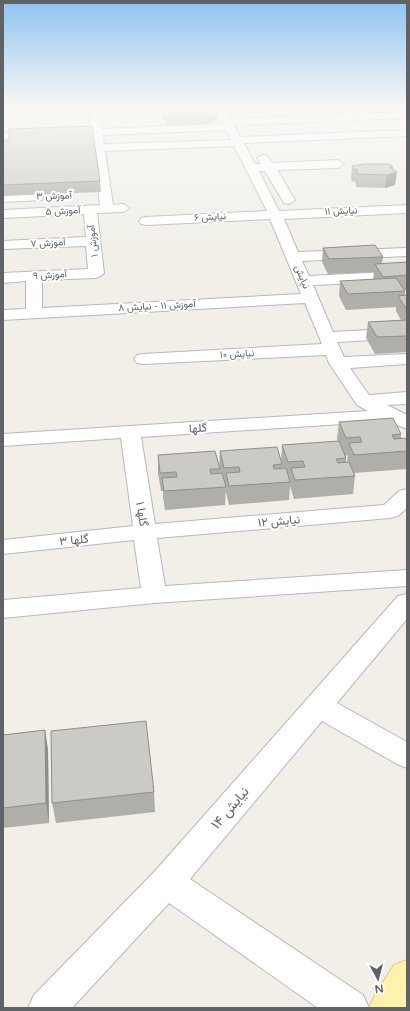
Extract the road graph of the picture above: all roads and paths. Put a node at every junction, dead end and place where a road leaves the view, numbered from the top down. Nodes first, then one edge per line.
1 (99, 154) edge
2 (244, 154) edge
3 (266, 163) junction
4 (338, 164) dead end
5 (251, 168) junction
6 (104, 194) junction
7 (90, 195) edge
8 (46, 197) edge
9 (3, 198) edge
10 (289, 200) dead end
11 (186, 205) dead end
12 (123, 208) dead end
13 (107, 209) junction
14 (407, 209) edge
15 (90, 210) junction
16 (3, 214) edge
17 (274, 214) junction
18 (191, 219) junction
19 (146, 221) dead end
20 (94, 241) junction
21 (3, 245) edge
22 (407, 252) edge
23 (293, 257) junction
24 (96, 273) joint
25 (34, 276) junction
26 (407, 276) edge
27 (3, 278) edge
28 (304, 281) junction
29 (311, 298) junction
30 (34, 313) junction
31 (3, 315) edge
32 (407, 332) edge
33 (333, 350) junction
34 (143, 359) dead end
35 (407, 359) edge
36 (407, 398) edge
37 (364, 401) junction
38 (400, 419) edge
39 (130, 432) junction
40 (3, 440) edge
41 (407, 496) edge
42 (145, 532) junction
43 (3, 547) edge
44 (407, 578) edge
45 (154, 595) junction
46 (407, 602) edge
47 (3, 609) edge
48 (317, 705) junction
49 (407, 756) edge
50 (167, 882) junction
51 (407, 978) edge
52 (47, 1008) edge
53 (350, 1008) edge
54 (388, 1008) edge

1 - 6 street
2 - 5 street, نیایش
3 - 4 street
3 - 5 street
3 - 10 street
5 - 17 street, نیایش
6 - 7 street, آموزش ۳
6 - 13 street
8 - 9 street, آموزش ۳
11 - 18 street
12 - 13 street, آموزش ۵
13 - 15 street, آموزش ۵
14 - 17 street, نیایش ۱۱
15 - 16 street, آموزش ۵
15 - 20 street, آموزش ۱
17 - 18 street, نیایش ۶
17 - 23 street, نیایش
18 - 19 street, نیایش ۶
20 - 21 street, آموزش ۷
20 - 24 street, آموزش ۱
22 - 23 street
23 - 28 street, نیایش
24 - 25 street, آموزش ۹
25 - 27 street, آموزش ۹
25 - 30 street
26 - 28 street
28 - 29 street, نیایش
29 - 30 street, آموزش ۱۱ - نیایش ۸
29 - 33 street, نیایش
30 - 31 street, آموزش ۱۱ - نیایش ۸
32 - 33 street
33 - 34 street, نیایش ۱۰
33 - 35 street
33 - 37 street, نیایش
36 - 37 street
37 - 38 street, نیایش
38 - 39 street, گلها
39 - 40 street, گلها
39 - 42 street, گلها ۱
41 - 42 street, نیایش ۱۲
42 - 43 street, گلها ۳
42 - 45 street, گلها ۱
44 - 45 street
45 - 47 street
46 - 48 street, نیایش ۱۴
48 - 49 street
48 - 50 street, نیایش ۱۴
50 - 52 street, نیایش ۱۴
50 - 53 street
51 - 54 main road

